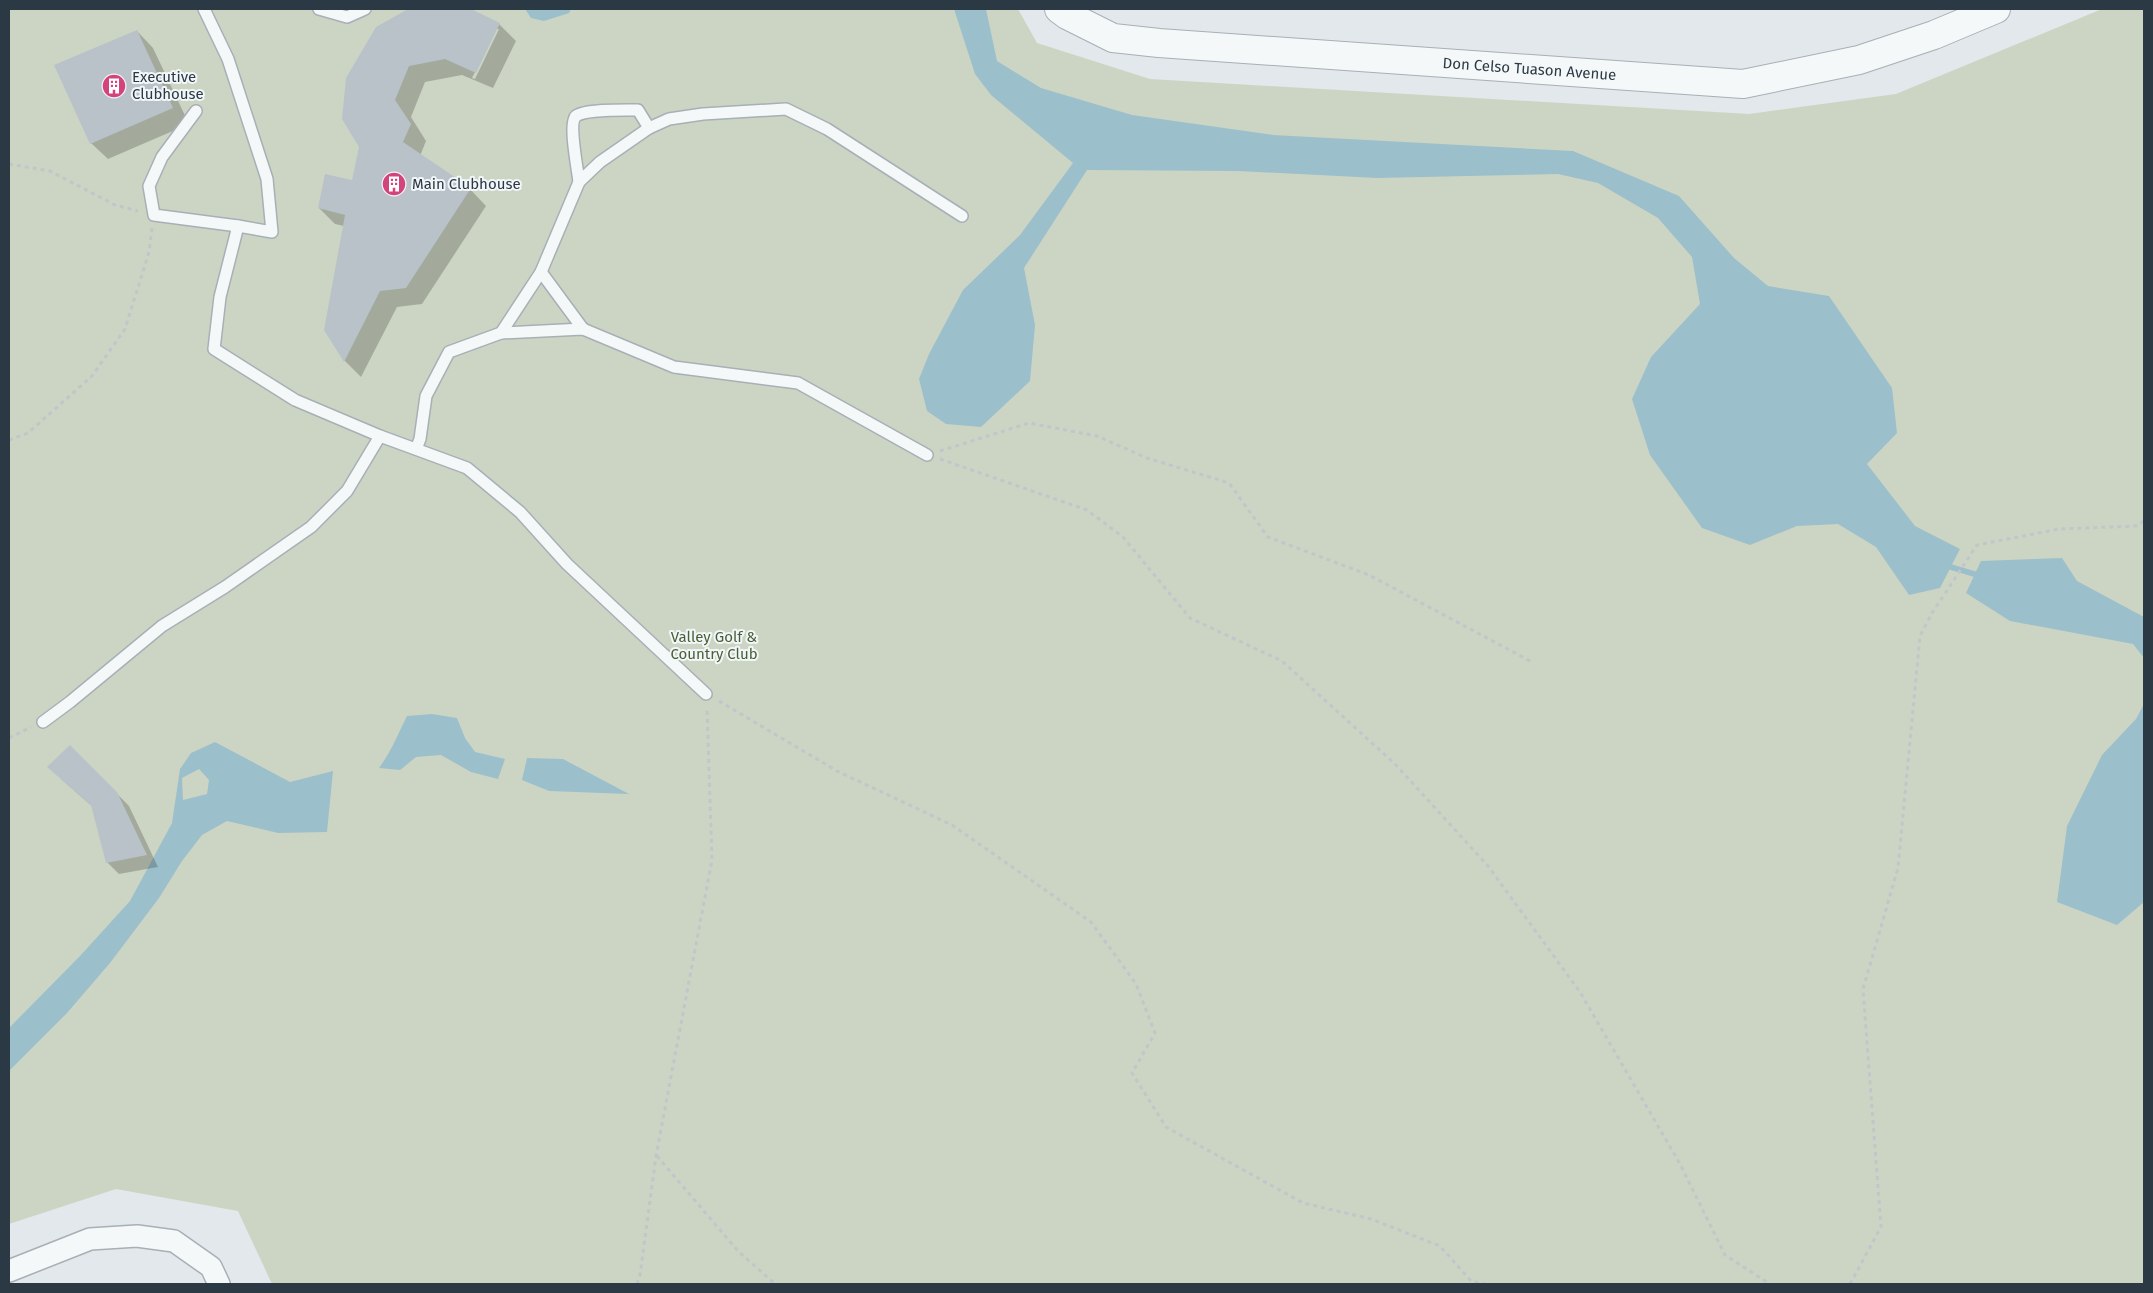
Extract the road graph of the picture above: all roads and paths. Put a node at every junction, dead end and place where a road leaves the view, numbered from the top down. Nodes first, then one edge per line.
1 (204, 9) edge
2 (319, 9) edge
3 (365, 9) edge
4 (1059, 9) edge
5 (1996, 9) edge
6 (196, 111) dead end
7 (648, 128) junction
8 (9, 164) edge
9 (579, 182) junction
10 (154, 215) junction
11 (962, 216) dead end
12 (238, 226) junction
13 (541, 272) junction
14 (583, 329) junction
15 (501, 333) junction
16 (380, 436) junction
17 (9, 440) edge
18 (416, 450) junction
19 (927, 455) junction
20 (2144, 521) edge
21 (1532, 662) dead end
22 (706, 694) junction
23 (43, 722) joint
24 (9, 738) edge
25 (656, 1156) junction
26 (9, 1271) edge
27 (220, 1284) edge
28 (637, 1284) edge
29 (775, 1284) edge
30 (1485, 1284) edge
31 (1770, 1284) edge
32 (1850, 1284) edge

1 - 12 lane
2 - 3 lane
4 - 5 street, Don Celso Tuason Avenue
6 - 10 lane
7 - 9 lane
7 - 9 lane
7 - 11 lane
8 - 10 path
9 - 13 lane
10 - 12 lane
10 - 17 path
12 - 16 lane
13 - 14 lane
13 - 15 lane
14 - 15 lane
14 - 19 lane
15 - 18 lane
16 - 18 lane
16 - 23 lane
18 - 22 lane
19 - 21 path
19 - 31 path
20 - 32 path
22 - 25 path
22 - 30 path
23 - 24 path
25 - 28 path
25 - 29 path
26 - 27 street

